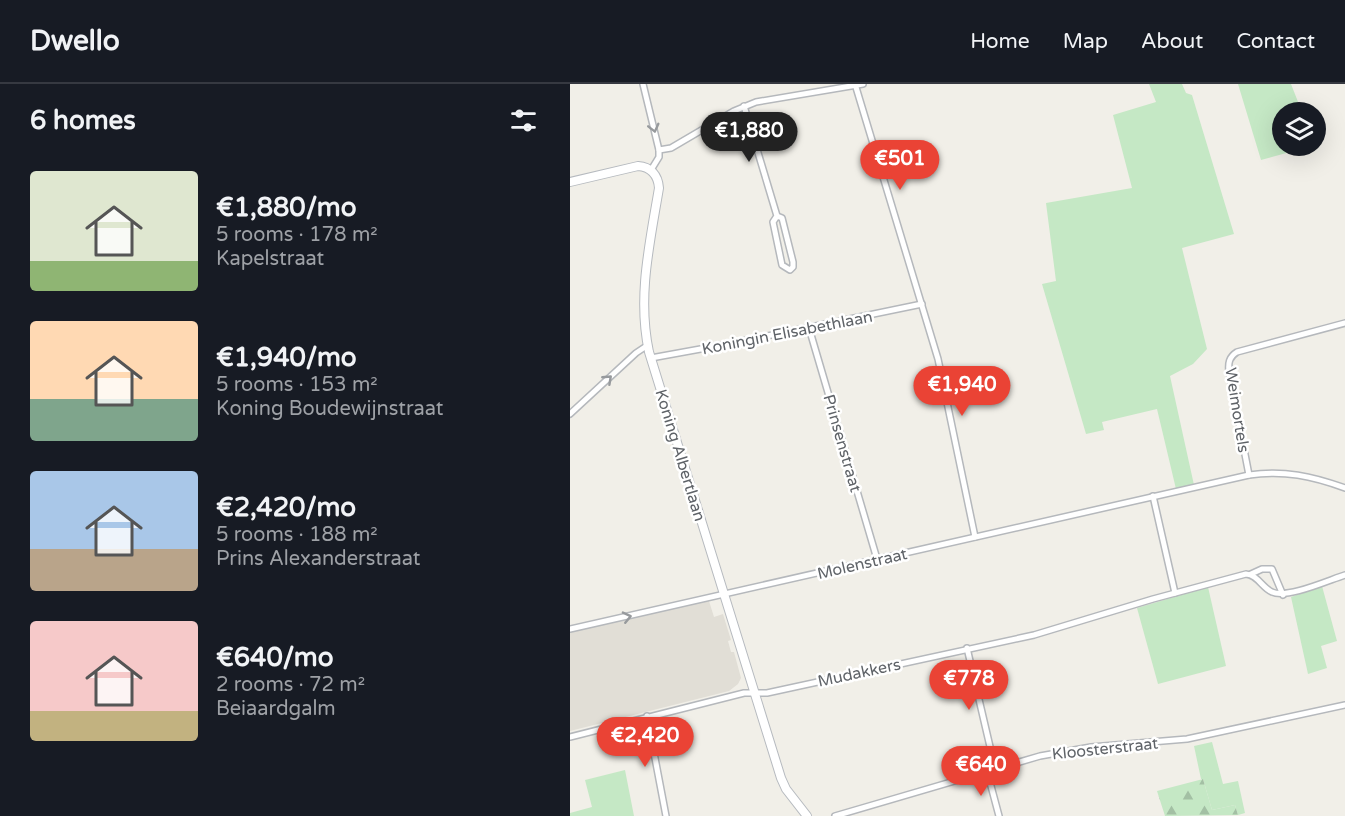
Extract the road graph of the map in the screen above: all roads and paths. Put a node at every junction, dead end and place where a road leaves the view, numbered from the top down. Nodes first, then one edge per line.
1 (643, 84) edge
2 (862, 84) edge
3 (855, 85) edge
4 (744, 106) junction
5 (659, 150) junction
6 (651, 170) junction
7 (570, 182) edge
8 (777, 216) junction
9 (922, 304) junction
10 (1345, 323) edge
11 (809, 327) junction
12 (648, 345) junction
13 (651, 358) junction
14 (570, 414) edge
15 (1249, 475) junction
16 (1345, 488) edge
17 (1153, 496) junction
18 (975, 537) junction
19 (877, 559) junction
20 (1251, 574) junction
21 (1345, 575) edge
22 (1175, 593) junction
23 (725, 594) junction
24 (1282, 594) junction
25 (570, 629) edge
26 (967, 648) junction
27 (755, 692) junction
28 (1345, 705) edge
29 (647, 716) junction
30 (570, 737) edge
31 (995, 768) junction
32 (987, 771) junction
33 (666, 816) edge
34 (807, 816) edge
35 (835, 816) edge
36 (999, 816) edge

1 -> 5 street
2 - 3 street
3 - 4 street
3 - 9 street
4 - 5 street
4 - 8 street
5 - 6 street
6 - 7 main road
6 - 12 main road, Koning Albertlaan
8 - 8 street
9 - 11 street, Koningin Elisabethlaan
9 - 18 street
10 - 15 street, Weimortels
11 - 13 street, Koningin Elisabethlaan
11 - 19 street, Prinsenstraat
12 - 13 main road, Koning Albertlaan
14 -> 12 street
13 - 23 main road, Koning Albertlaan
15 - 16 street, Molenstraat
15 - 17 street, Molenstraat
17 - 18 street, Molenstraat
17 - 22 street
18 - 19 street, Molenstraat
19 - 23 street, Molenstraat
20 - 22 street, Mudakkers
20 - 24 street
20 - 24 street, Mudakkers
21 - 24 street
22 - 26 street, Mudakkers
25 -> 23 street, Molenstraat
23 - 27 main road, Koning Albertlaan
26 - 27 street, Mudakkers
26 - 31 street
27 - 29 street, Mudakkers
27 - 34 main road, Koning Albertlaan
28 - 31 street, Kloosterstraat
29 - 30 street, Mudakkers
29 - 33 street
31 - 32 street, Kloosterstraat
32 - 35 street, Kloosterstraat
32 - 36 street

